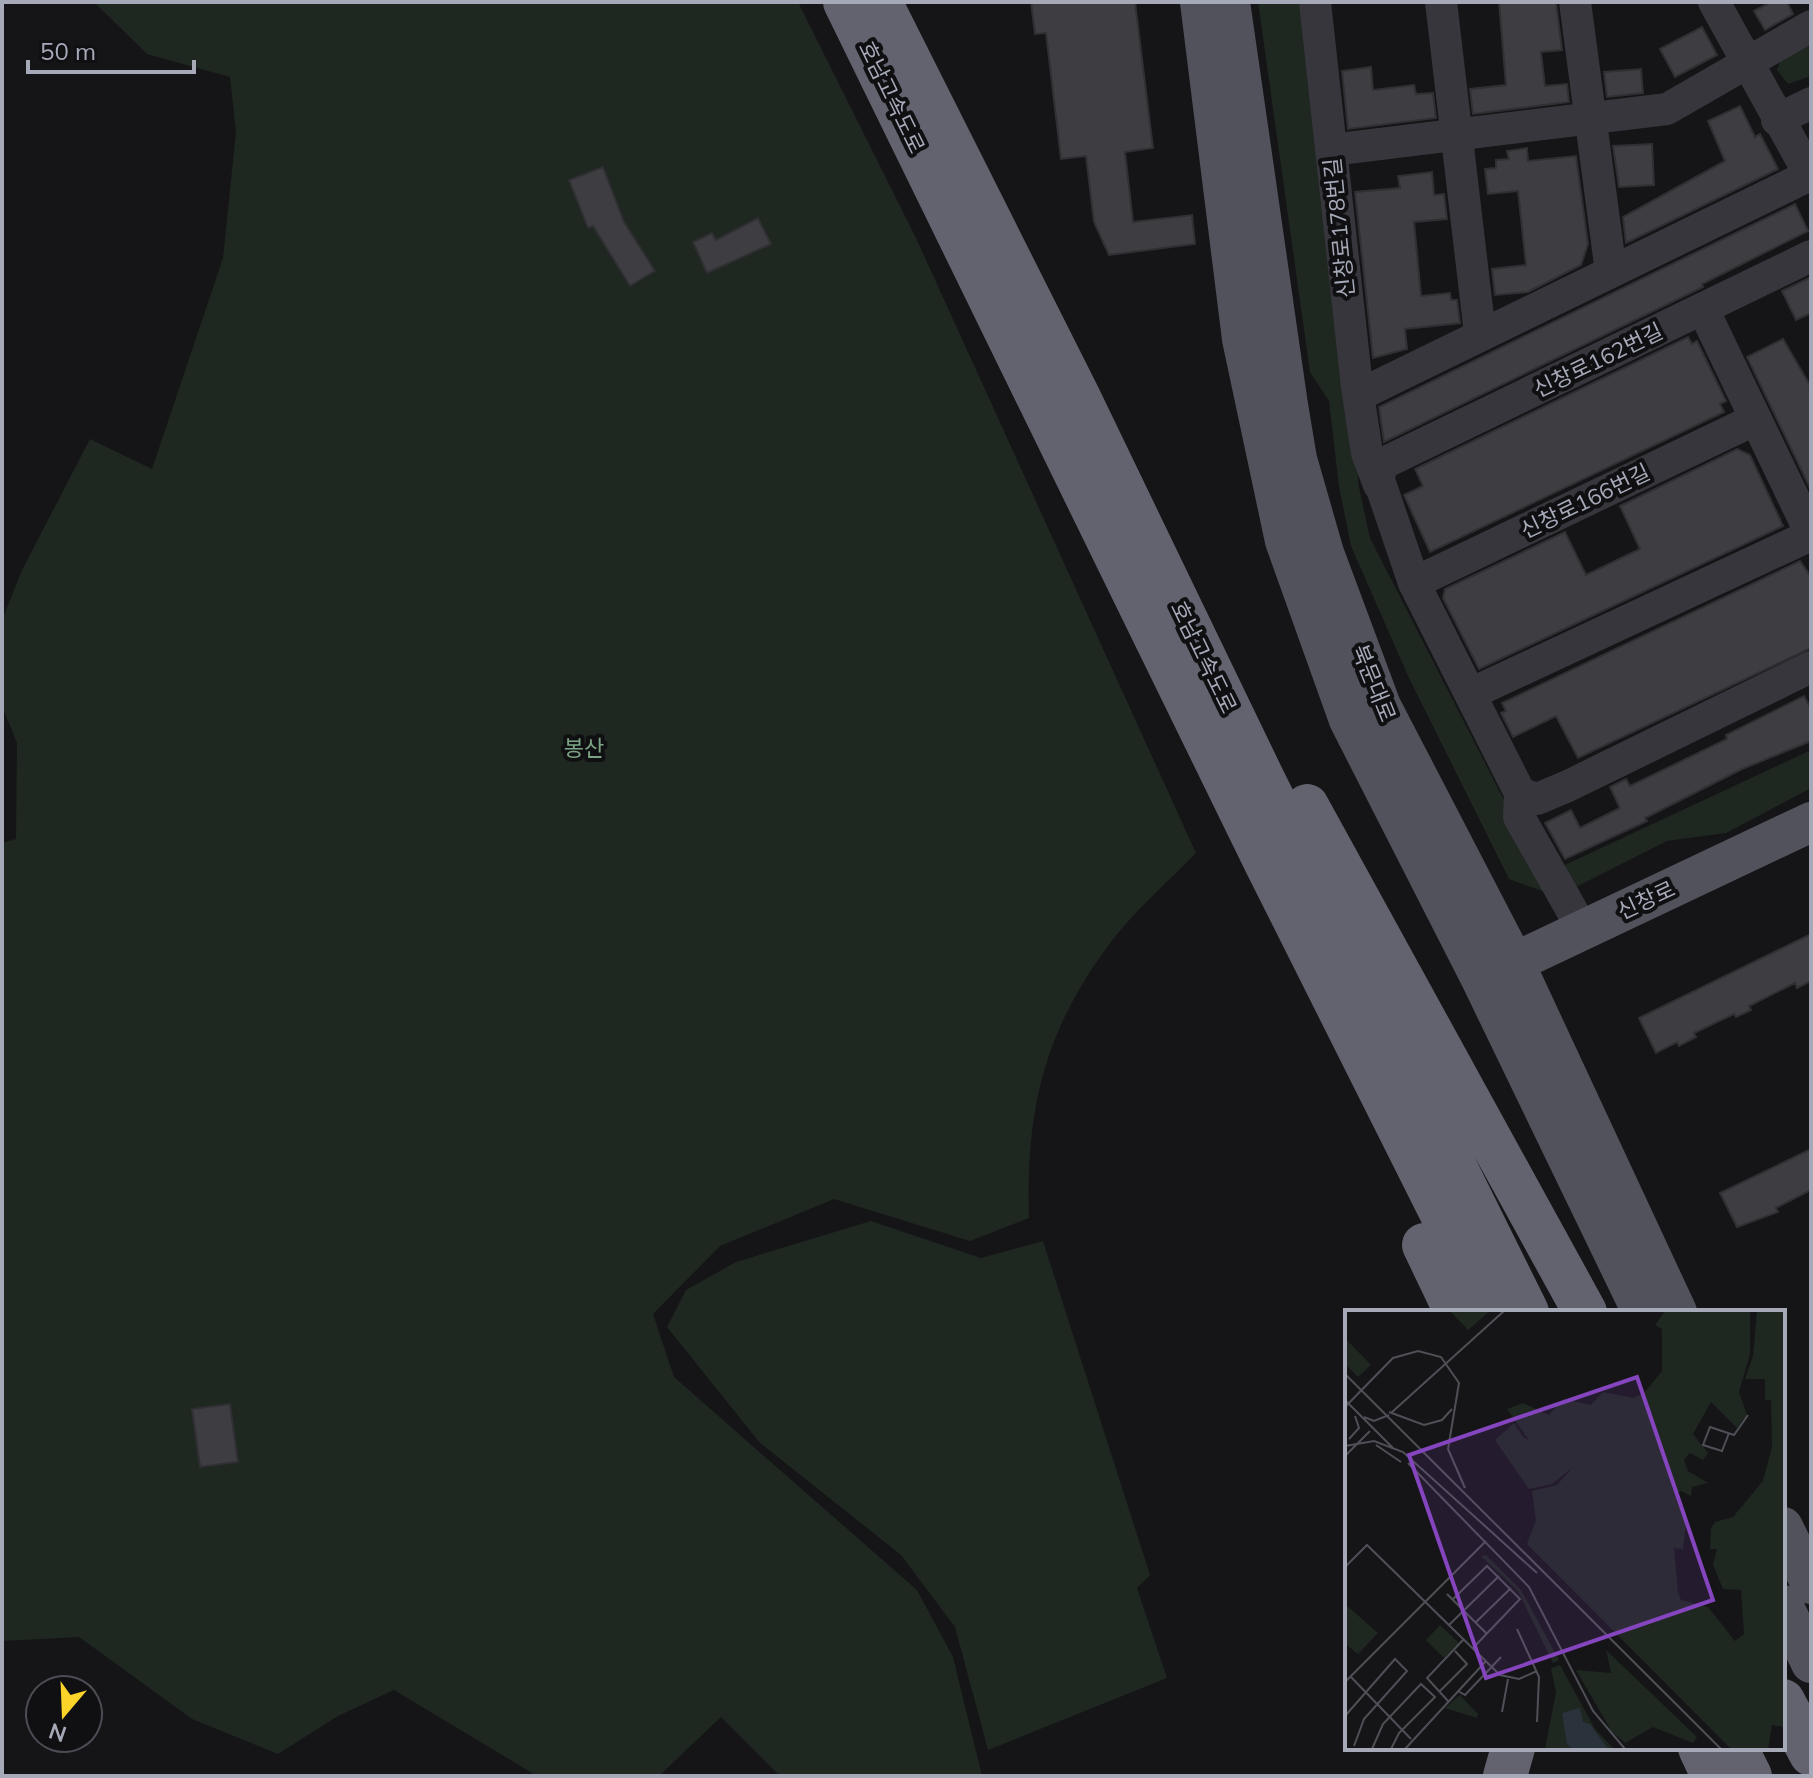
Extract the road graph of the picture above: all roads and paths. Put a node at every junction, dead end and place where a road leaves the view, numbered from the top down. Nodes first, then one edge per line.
1 (845, 2) edge
2 (880, 2) edge
3 (1200, 2) edge
4 (1230, 2) edge
5 (1315, 2) edge
6 (1441, 2) edge
7 (1575, 2) edge
8 (1714, 2) edge
9 (1811, 26) edge
10 (1746, 61) junction
11 (1811, 103) edge
12 (1593, 119) junction
13 (1777, 120) junction
14 (1456, 134) junction
15 (1331, 150) junction
16 (1811, 176) edge
17 (1811, 256) edge
18 (1611, 272) junction
19 (1703, 309) junction
20 (1480, 334) junction
21 (1359, 395) junction
22 (1756, 419) junction
23 (1376, 467) junction
24 (1811, 535) edge
25 (1414, 583) junction
26 (1185, 615) junction
27 (1811, 667) edge
28 (1470, 694) junction
29 (1520, 793) junction
30 (1811, 822) edge
31 (1266, 863) junction
32 (1583, 930) junction
33 (1498, 970) junction
34 (1455, 1310) edge
35 (1490, 1310) edge
36 (1526, 1310) edge
37 (1584, 1310) edge
38 (1641, 1310) edge
39 (1676, 1310) edge
40 (1785, 1531) edge
41 (1811, 1584) edge
42 (1785, 1609) edge
43 (1811, 1663) edge
44 (1785, 1705) edge
45 (1512, 1750) edge
46 (1701, 1750) edge
47 (1737, 1750) edge
48 (1811, 1754) edge
49 (1505, 1776) edge
50 (1713, 1776) edge
51 (1750, 1776) edge

1 - 31 highway, 호남고속도로
2 - 26 highway, 호남고속도로
3 - 33 main road, 북문대로
4 - 33 main road, 북문대로
5 - 15 street, 신창로178번길
6 - 14 street
7 - 12 street
8 - 10 street
9 - 10 street
10 - 12 street
10 - 13 street
11 - 13 street
12 - 14 street
12 - 18 street
13 - 16 street
14 - 15 street
14 - 20 street
15 - 21 street, 신창로178번길
16 - 18 street
17 - 19 street, 신창로162번길
18 - 20 street
19 - 22 street
19 - 23 street, 신창로162번길
20 - 21 street
21 - 23 street, 신창로178번길
22 - 24 street
22 - 25 street, 신창로166번길
23 - 25 street, 신창로178번길
24 - 28 street
25 - 28 street, 신창로178번길
26 - 36 highway, 호남고속도로
26 - 37 highway
27 - 29 street
28 - 29 street, 신창로178번길
29 - 32 street, 신창로178번길
30 - 32 main road, 신창로
31 - 34 highway
31 - 35 highway, 호남고속도로
32 - 33 main road, 신창로
33 - 38 main road, 북문대로
33 - 39 main road, 북문대로
40 - 41 main road
42 - 43 main road
44 - 48 highway
45 - 49 highway
46 - 50 highway
47 - 51 highway

